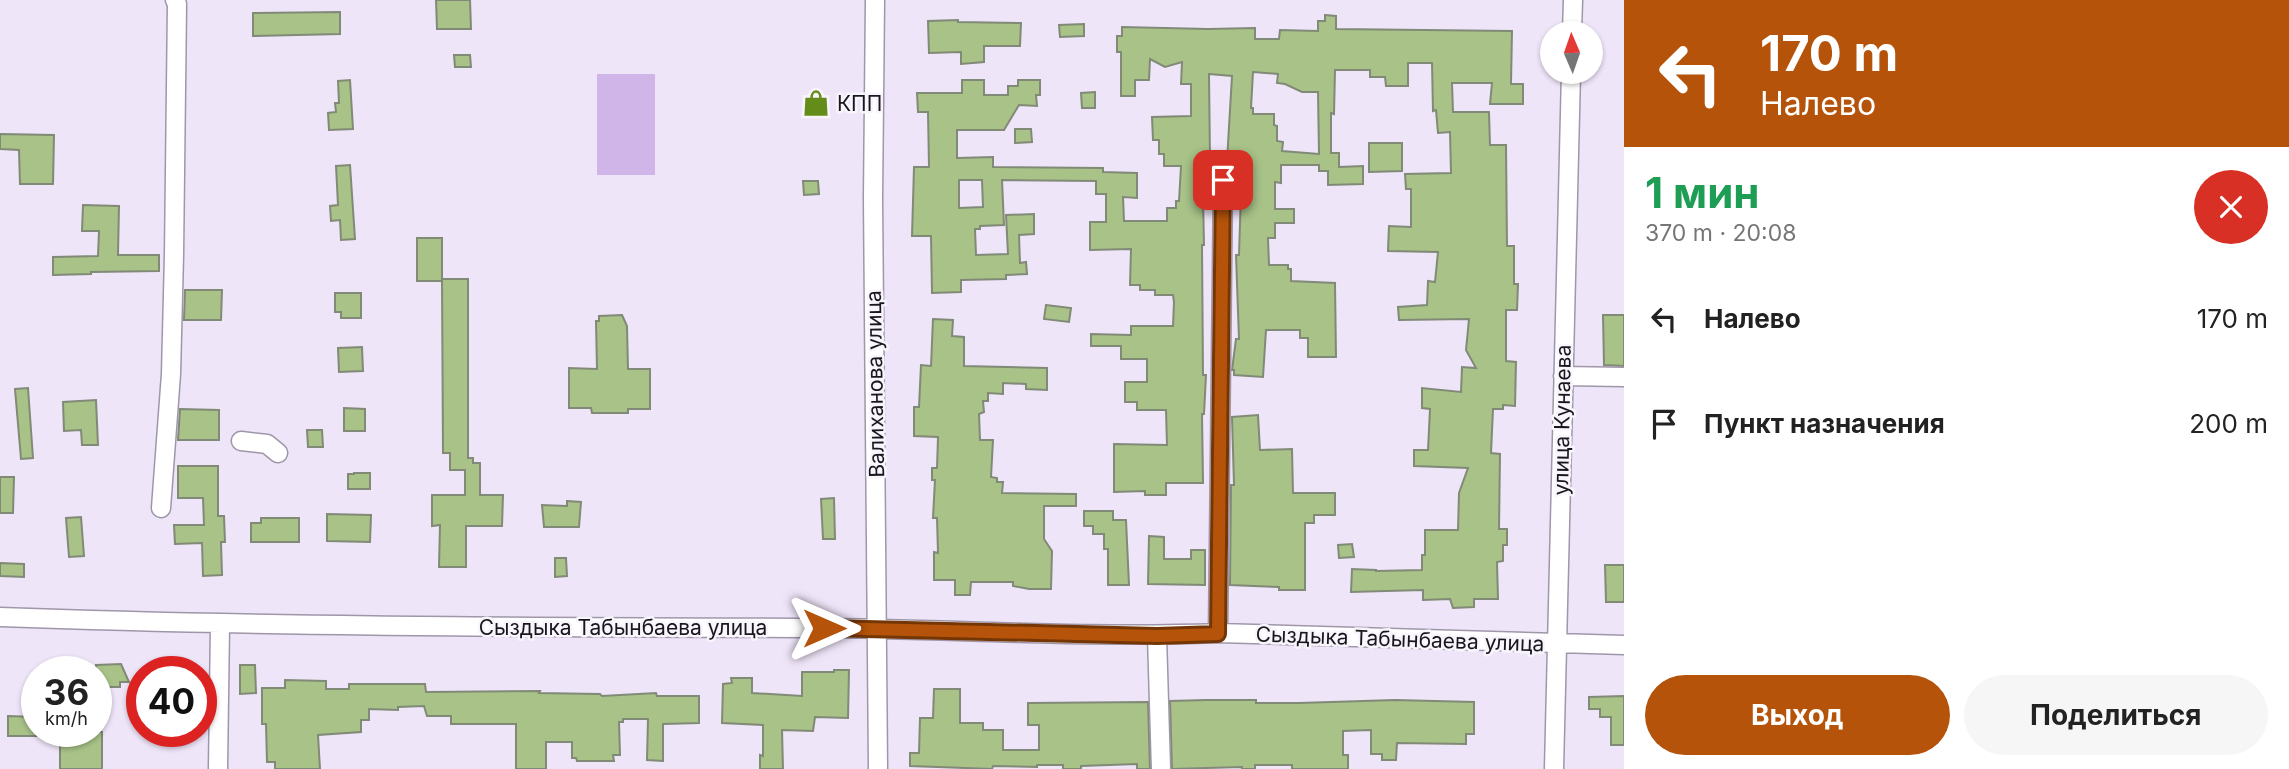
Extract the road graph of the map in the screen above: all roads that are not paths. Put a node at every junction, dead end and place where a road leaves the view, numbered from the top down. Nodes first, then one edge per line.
1 (175, 0) edge
2 (875, 0) edge
3 (1573, 0) edge
4 (1572, 21) edge
5 (1571, 84) edge
6 (1223, 180) dead end
7 (1563, 376) junction
8 (1624, 377) edge
9 (241, 441) dead end
10 (278, 453) dead end
11 (161, 508) dead end
12 (0, 617) edge
13 (220, 625) junction
14 (878, 628) junction
15 (1218, 634) junction
16 (1157, 636) junction
17 (1559, 643) junction
18 (1624, 645) edge
19 (218, 769) edge
20 (878, 769) edge
21 (1161, 769) edge
22 (1554, 769) edge

1 - 11 street
2 - 14 street, Валиханова улица
3 - 4 street
5 - 7 street, улица Кунаева
6 - 15 street
7 - 8 street
7 - 17 street, улица Кунаева
9 - 10 street
12 - 13 street, Сыздыка Табынбаева улица
13 - 14 street, Сыздыка Табынбаева улица
13 - 19 street
14 - 16 street, Сыздыка Табынбаева улица
14 - 20 street, Валиханова улица
15 - 16 street, Сыздыка Табынбаева улица
15 - 17 street, Сыздыка Табынбаева улица
16 - 21 street
17 - 18 street, Сыздыка Табынбаева улица
17 - 22 street, улица Кунаева

